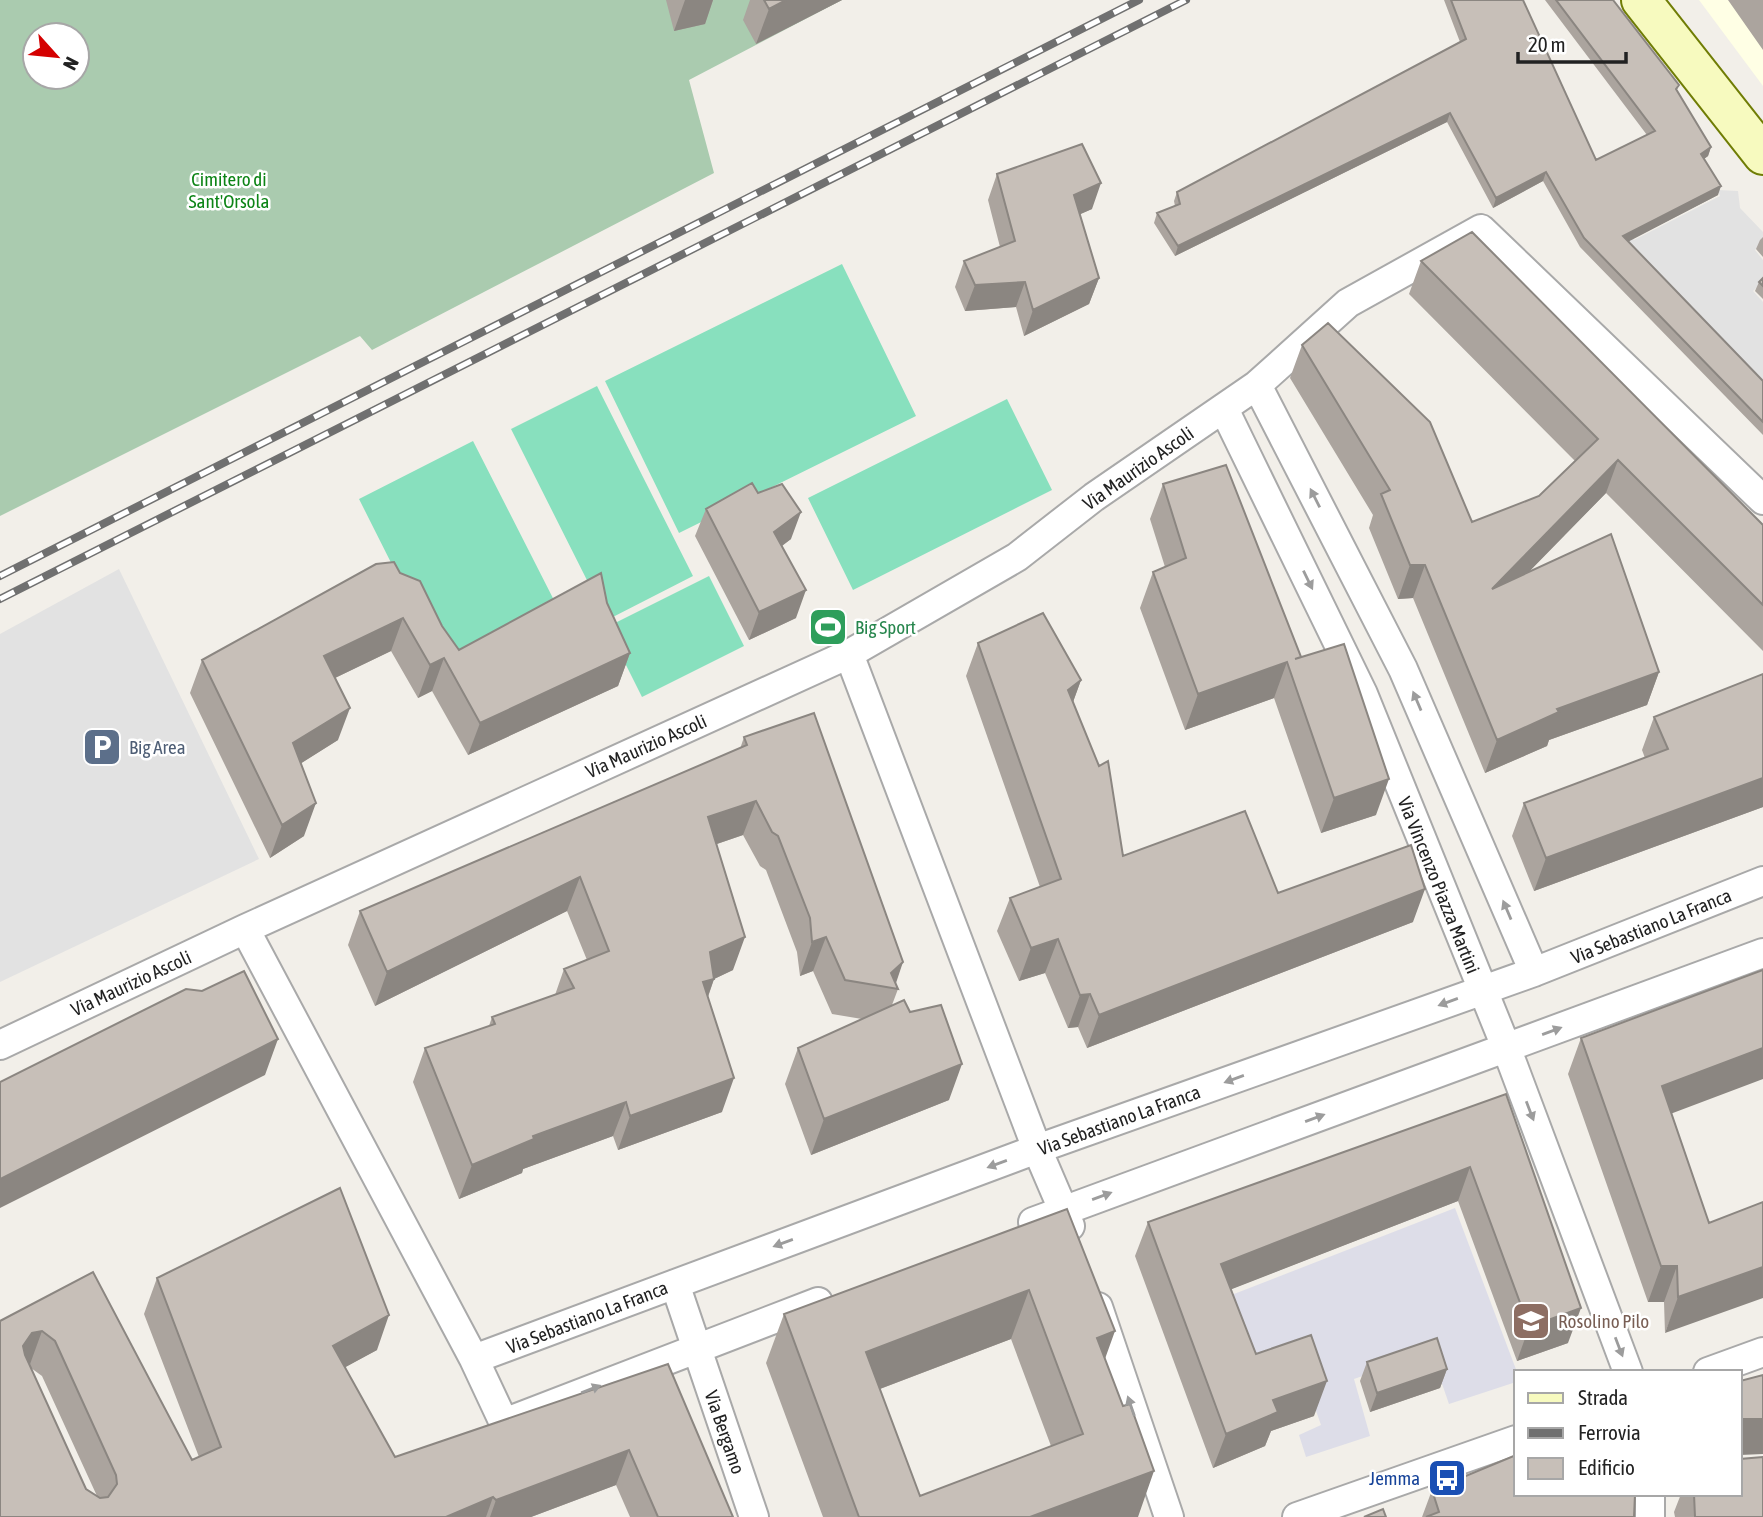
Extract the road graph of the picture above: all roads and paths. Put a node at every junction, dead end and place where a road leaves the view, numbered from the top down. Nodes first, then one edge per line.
1 (1641, 0) edge
2 (1763, 155) edge
3 (1257, 385) junction
4 (1224, 409) junction
5 (1763, 500) edge
6 (849, 654) junction
7 (1763, 881) edge
8 (245, 929) junction
9 (1763, 953) edge
10 (1534, 972) junction
11 (1481, 990) junction
12 (0, 1045) edge
13 (1506, 1048) junction
14 (1037, 1149) junction
15 (1065, 1210) junction
16 (1014, 1229) edge
17 (1078, 1248) edge
18 (674, 1283) junction
19 (1091, 1287) edge
20 (849, 1291) edge
21 (696, 1348) junction
22 (1763, 1352) edge
23 (474, 1359) junction
24 (1627, 1370) edge
25 (1714, 1370) edge
26 (1514, 1441) edge
27 (1650, 1496) edge
28 (754, 1517) edge
29 (1169, 1517) edge
30 (1297, 1517) edge
31 (1650, 1517) edge

1 - 2 street
3 - 4 street, Via Maurizio Ascoli
3 - 5 street, Via Maurizio Ascoli
10 -> 3 street
4 - 6 street, Via Maurizio Ascoli
4 -> 11 street, Via Vincenzo Piazza Martini
6 - 8 street, Via Maurizio Ascoli
6 - 14 street
7 - 10 street, Via Sebastiano La Franca
8 - 12 street, Via Maurizio Ascoli
8 - 23 street
13 -> 9 street
10 - 11 street, Via Sebastiano La Franca
11 - 13 street, Via Vincenzo Piazza Martini
11 -> 14 street, Via Sebastiano La Franca
15 -> 13 street
13 -> 24 street, Via Vincenzo Piazza Martini
14 - 15 street
14 -> 18 street, Via Sebastiano La Franca
15 - 16 street
15 - 17 street
18 - 21 street, Via Bergamo
18 - 23 street, Via Sebastiano La Franca
29 -> 19 street
20 - 21 street
23 -> 21 street
21 - 28 street, Via Bergamo
22 - 25 street
26 - 30 street
27 - 31 street

